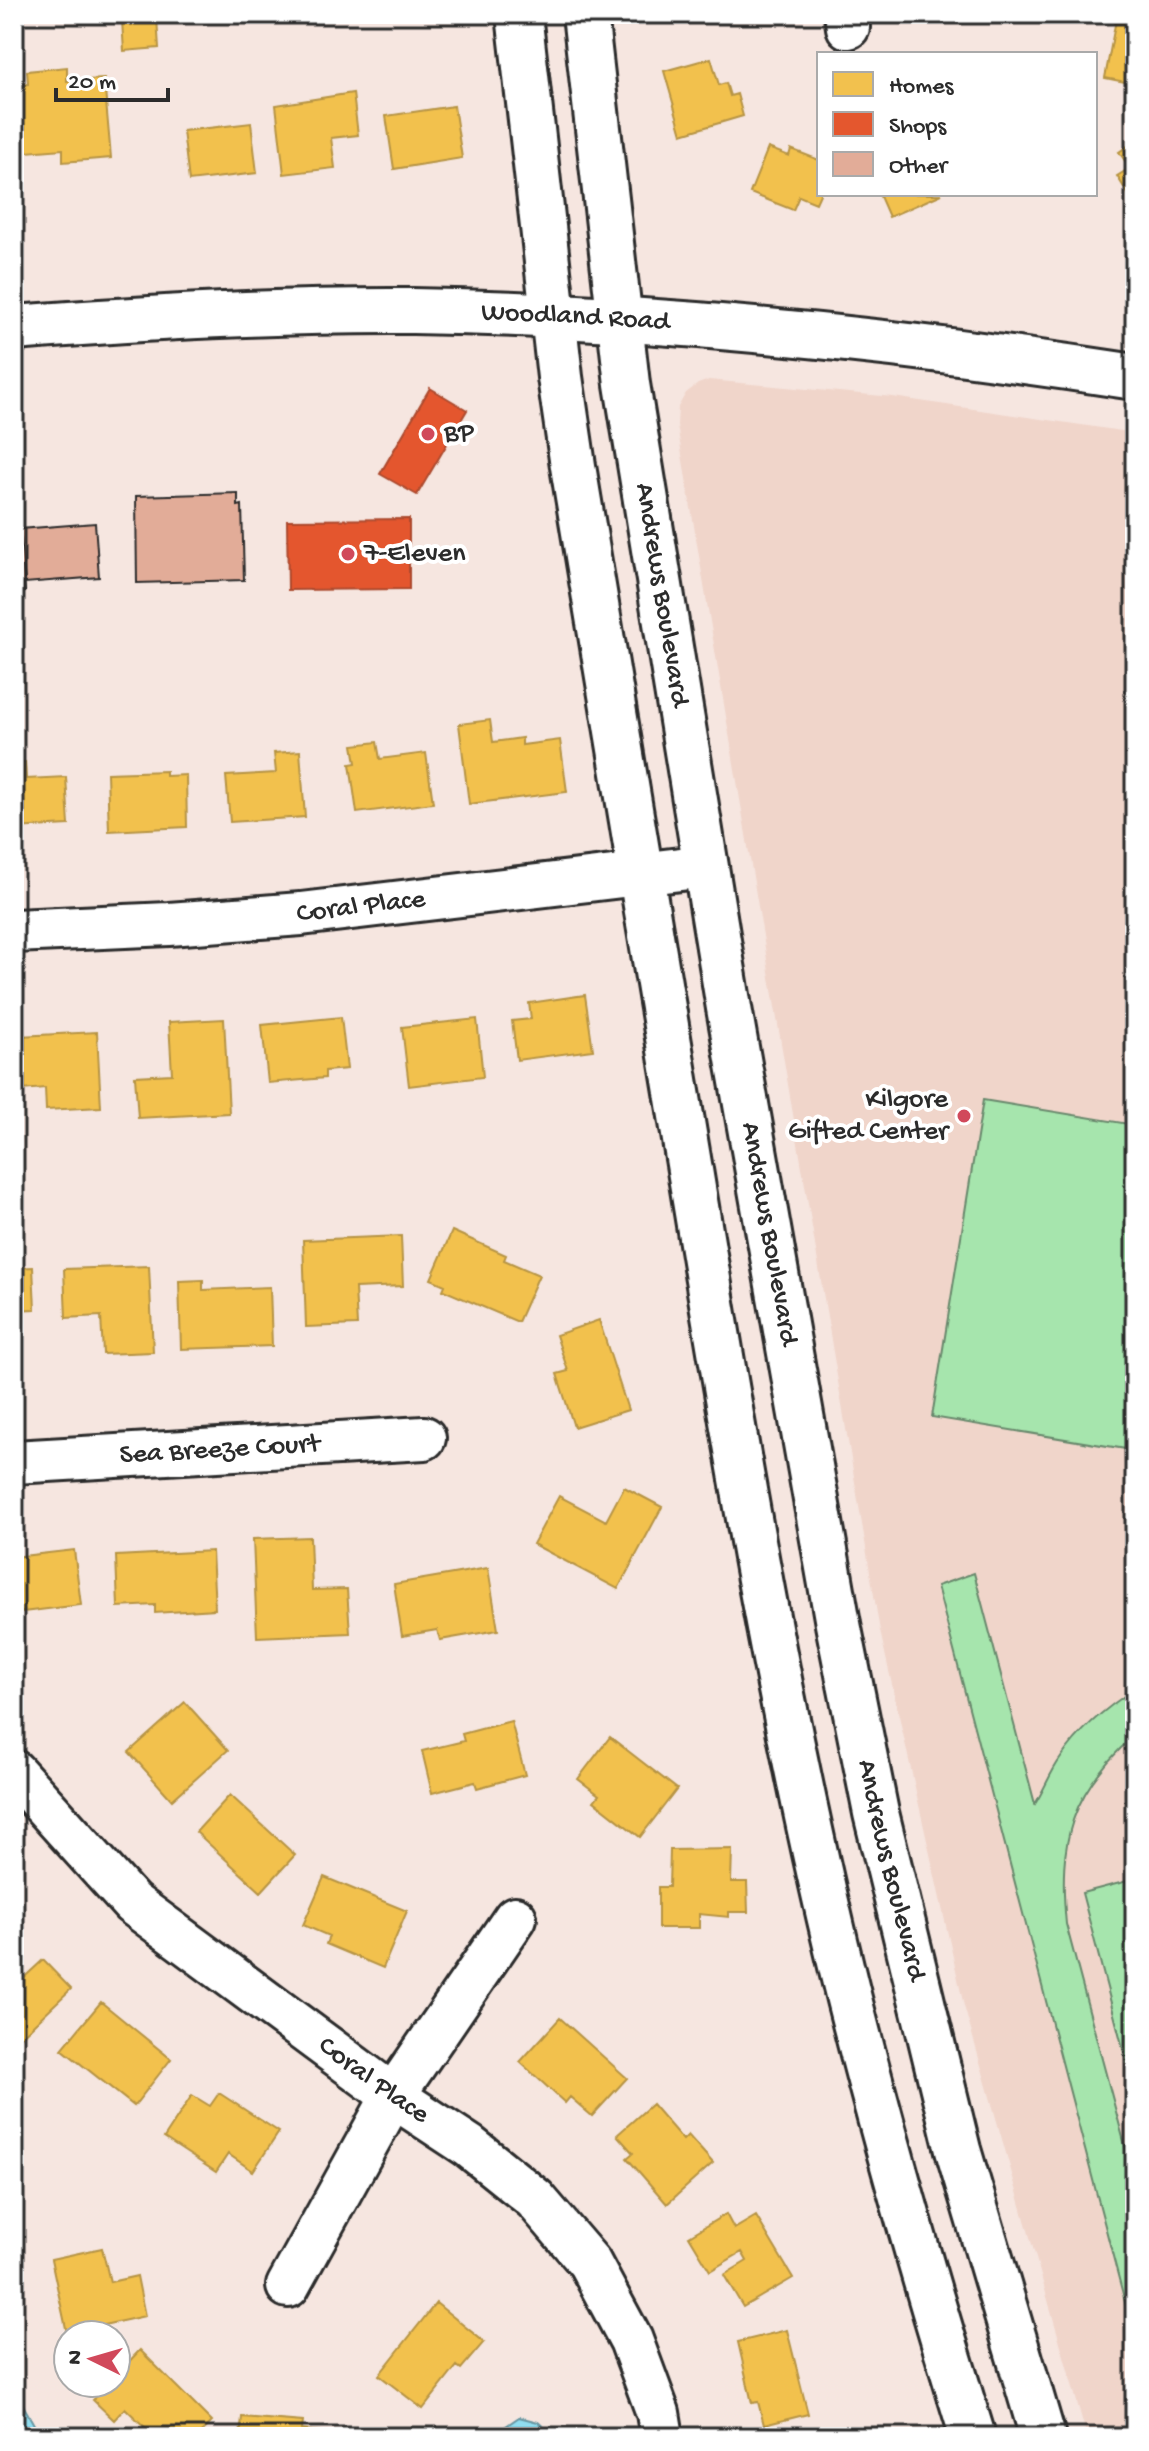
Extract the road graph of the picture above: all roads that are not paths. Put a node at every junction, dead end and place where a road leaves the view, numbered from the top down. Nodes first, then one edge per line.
1 (519, 14) edge
2 (585, 14) edge
3 (554, 316) junction
4 (620, 318) junction
5 (14, 328) edge
6 (1135, 377) edge
7 (706, 866) junction
8 (642, 874) junction
9 (14, 931) edge
10 (424, 1438) dead end
11 (14, 1462) edge
12 (14, 1772) edge
13 (515, 1918) dead end
14 (393, 2096) junction
15 (288, 2286) dead end
16 (662, 2437) edge
17 (973, 2437) edge
18 (1043, 2437) edge

1 - 3 street
2 - 4 street, Andrews Boulevard
3 - 4 street, Woodland Road
3 - 5 street, Woodland Road
3 - 8 street
4 - 6 street, Woodland Road
4 - 7 street, Andrews Boulevard
7 - 8 street, Coral Place
7 - 18 street, Andrews Boulevard
8 - 9 street, Coral Place
8 - 17 street
10 - 11 street, Sea Breeze Court
12 - 14 street, Coral Place
13 - 14 street
14 - 15 street
14 - 16 street, Coral Place

